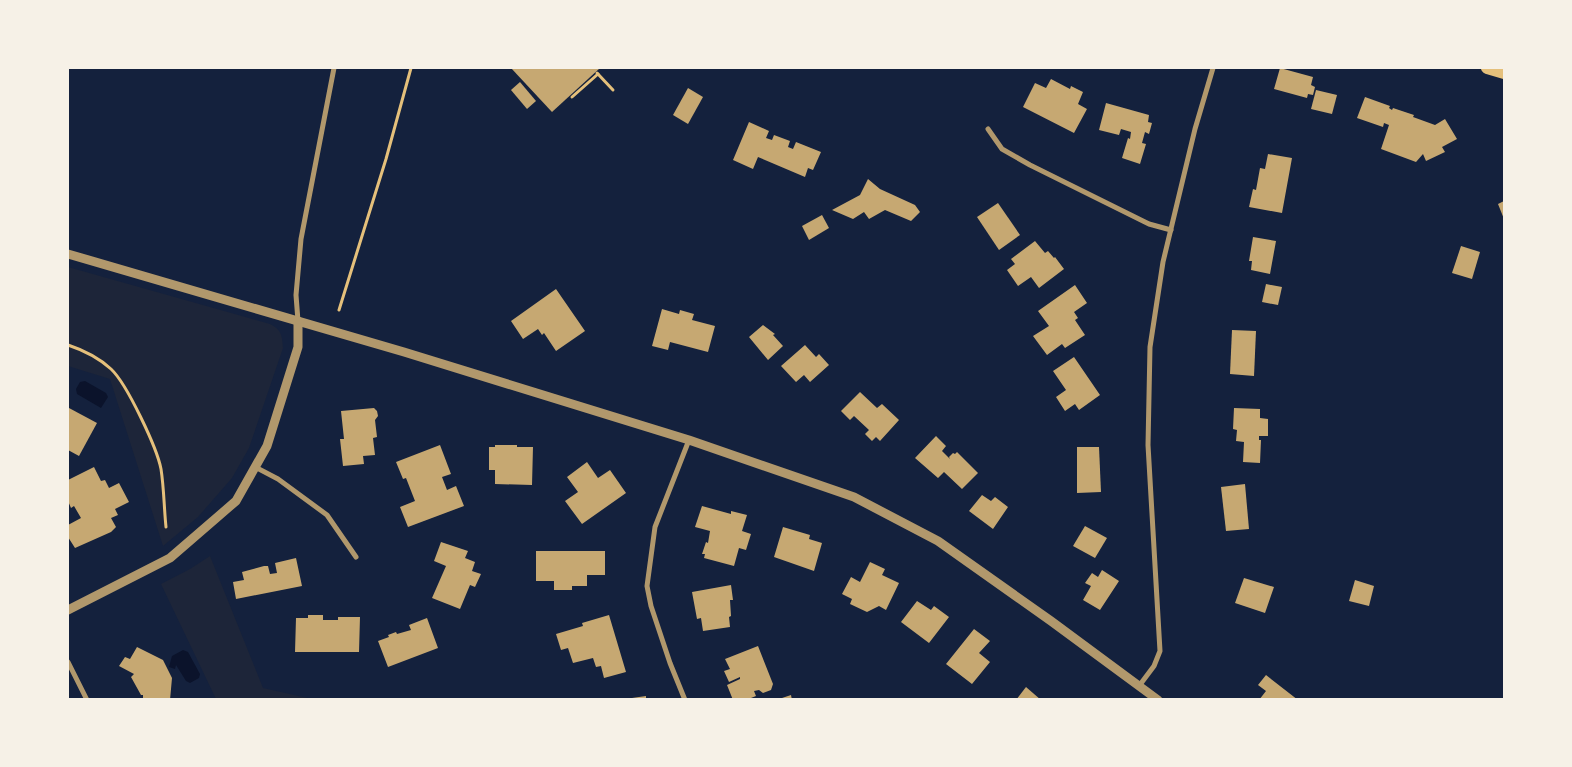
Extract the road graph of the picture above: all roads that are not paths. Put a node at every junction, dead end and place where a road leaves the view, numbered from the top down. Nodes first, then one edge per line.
1 (334, 68) edge
2 (1212, 68) edge
3 (1486, 68) edge
4 (1504, 73) edge
5 (988, 129) dead end
6 (1171, 230) junction
7 (68, 254) edge
8 (298, 321) junction
9 (689, 440) junction
10 (255, 467) junction
11 (356, 557) dead end
12 (68, 610) edge
13 (68, 662) edge
14 (1139, 686) junction
15 (87, 700) edge
16 (685, 700) edge
17 (1158, 700) edge

1 - 8 street
2 - 6 street
3 - 4 main road
5 - 6 street
6 - 14 street
7 - 8 street
8 - 9 street
8 - 10 street
9 - 14 street
9 - 16 street
10 - 11 street
10 - 12 street
13 - 15 street
14 - 17 street

